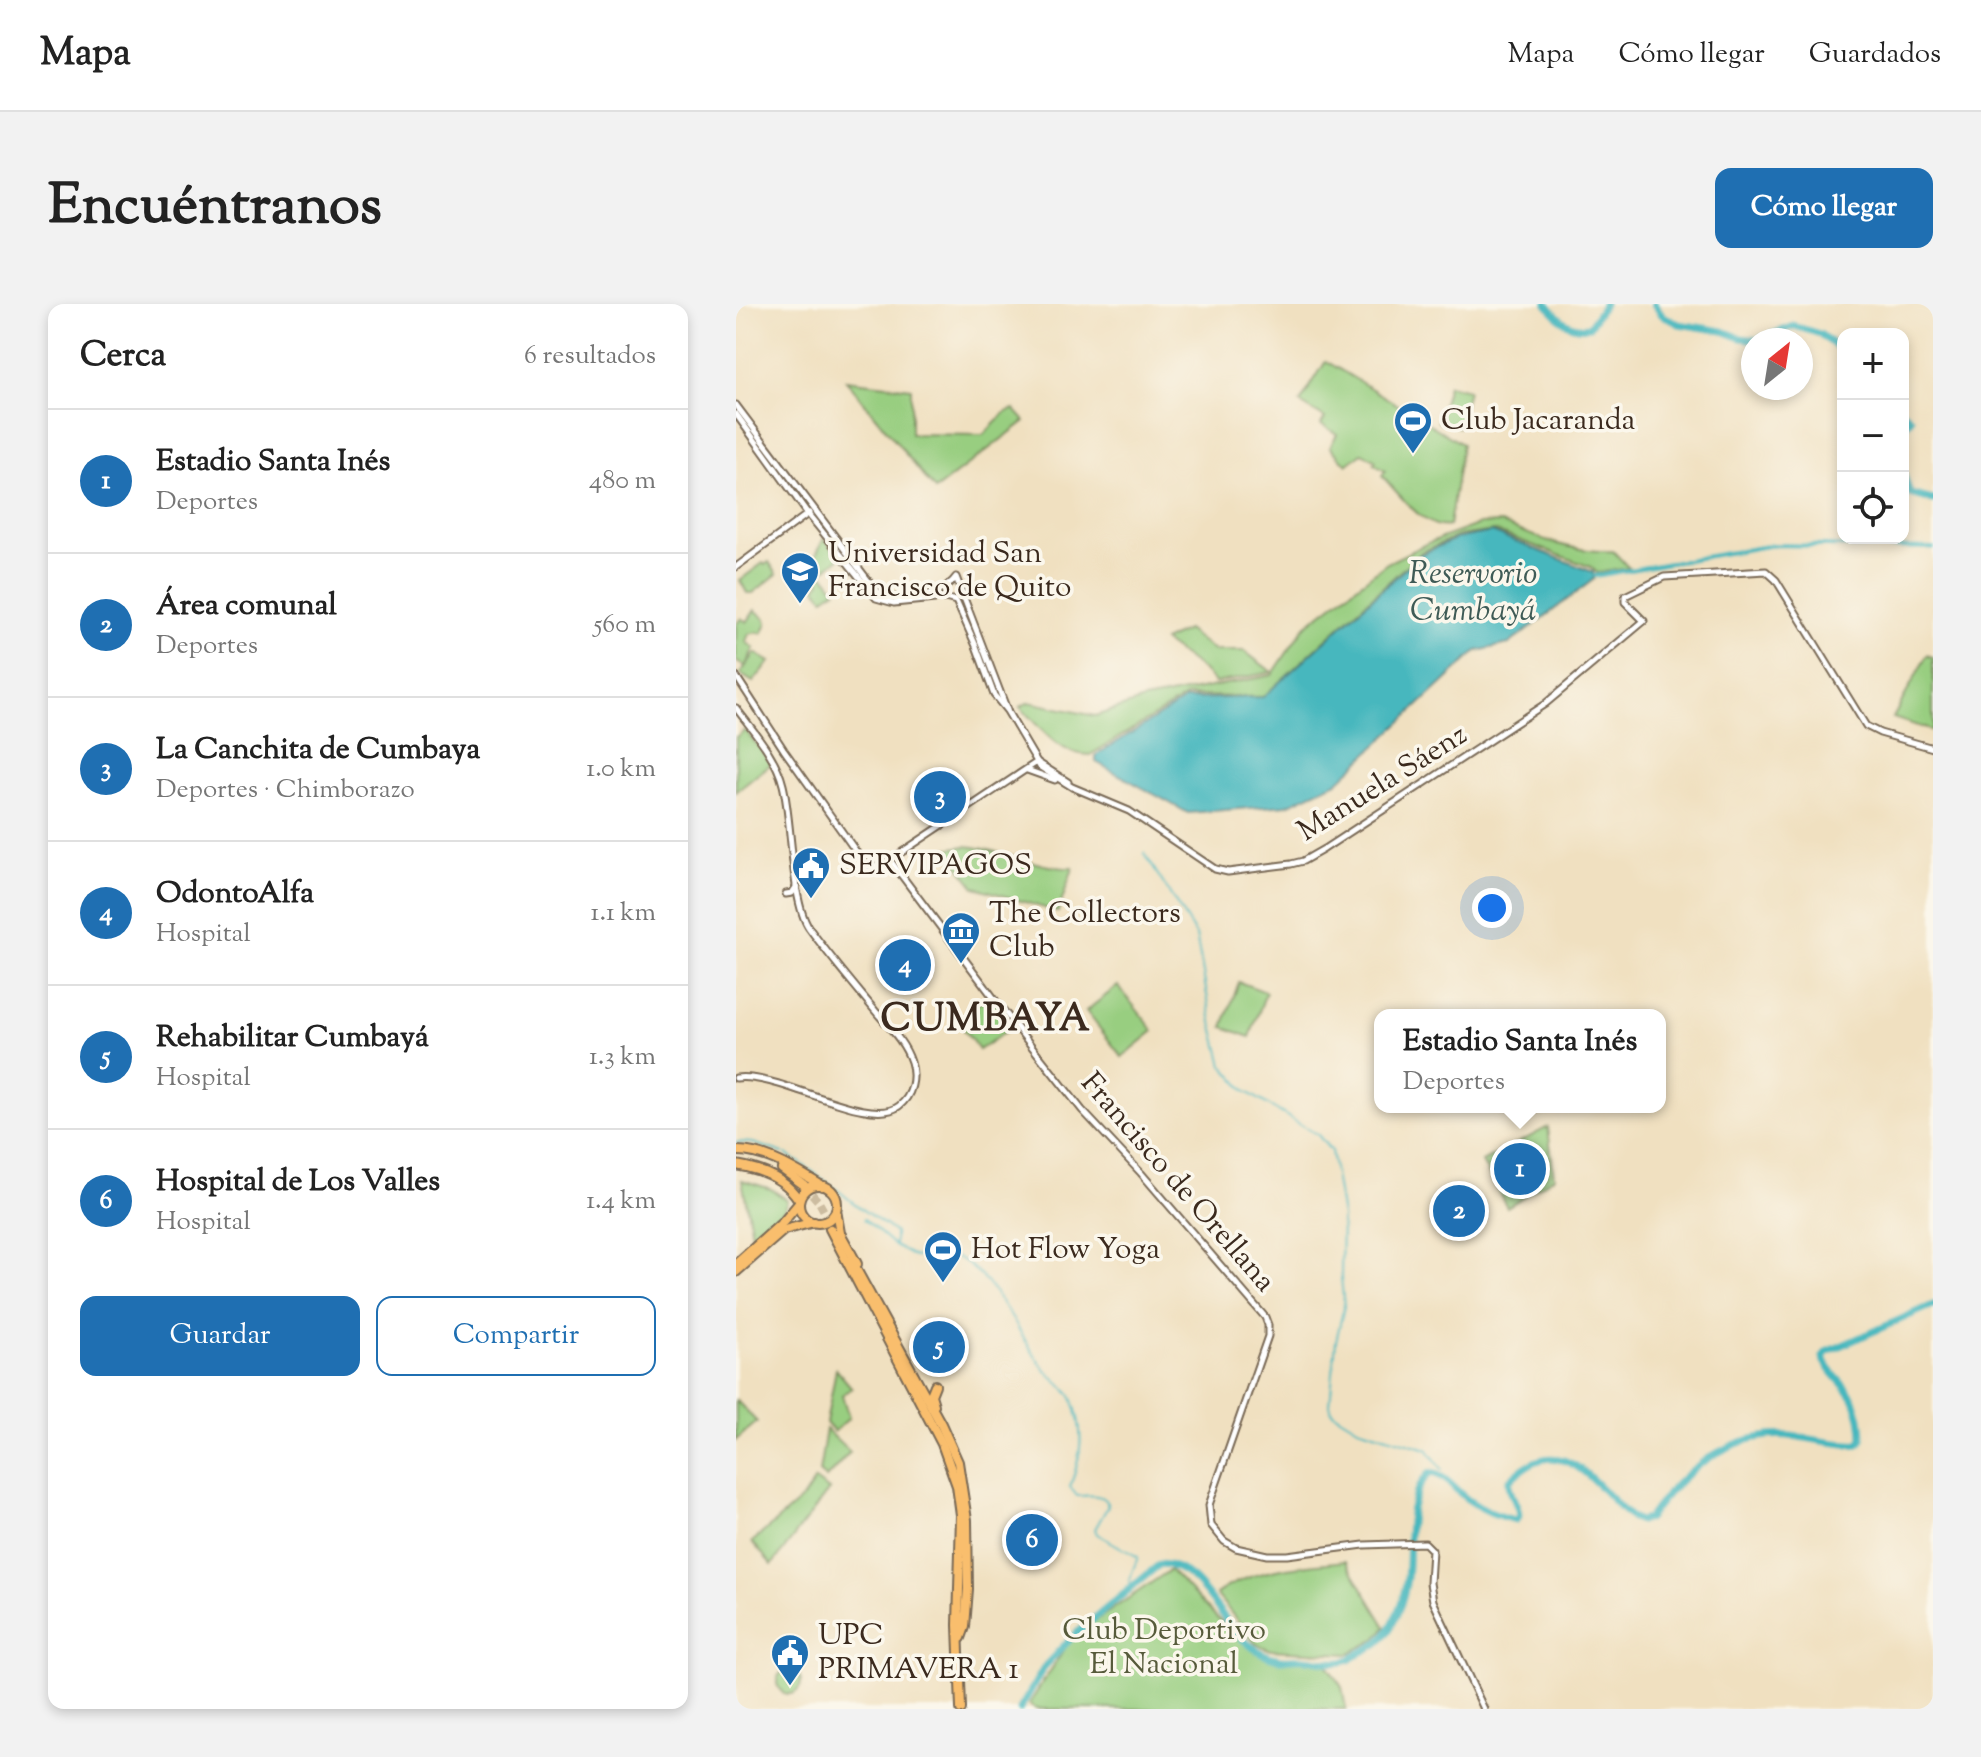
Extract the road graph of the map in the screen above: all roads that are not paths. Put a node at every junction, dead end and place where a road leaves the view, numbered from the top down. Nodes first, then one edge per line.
1 (736, 405) edge
2 (736, 414) edge
3 (776, 464) junction
4 (811, 512) junction
5 (736, 567) edge
6 (933, 596) junction
7 (965, 599) junction
8 (958, 604) junction
9 (736, 676) edge
10 (736, 708) edge
11 (1007, 711) junction
12 (1933, 748) edge
13 (1037, 762) junction
14 (1026, 770) junction
15 (1075, 788) junction
16 (890, 860) junction
17 (881, 865) junction
18 (902, 874) junction
19 (797, 885) junction
20 (786, 894) dead end
21 (736, 1078) edge
22 (736, 1158) edge
23 (802, 1186) tunnel mouth
24 (823, 1186) junction
25 (799, 1202) junction
26 (836, 1208) junction
27 (815, 1222) junction
28 (736, 1264) edge
29 (736, 1272) edge
30 (867, 1304) junction
31 (877, 1308) junction
32 (935, 1385) dead end
33 (941, 1424) junction
34 (960, 1640) junction
35 (961, 1709) edge
36 (1484, 1709) edge

1 - 3 street
2 - 3 street
3 - 4 street
4 - 5 street
4 - 6 street
6 - 7 street
6 - 8 street
7 - 8 street
7 - 11 street
8 - 11 street
9 - 17 street
10 - 19 street
11 - 13 street
12 - 15 street, Manuela Sáenz
13 - 14 street
13 - 15 street, Manuela Sáenz
14 - 15 street
14 - 16 street
16 - 17 street
16 - 18 street, Francisco de Orellana
17 - 18 street
18 - 36 street, Francisco de Orellana
19 - 20 street
19 - 21 street
22 - 23 main road
22 - 24 main road
22 - 25 main road
24 - 25 main road
24 - 26 main road
25 - 27 main road
25 - 28 main road
26 - 27 main road
26 - 31 main road
27 - 29 main road
27 - 30 main road
30 - 31 main road
30 - 34 main road
31 - 33 main road
32 - 33 main road
33 - 34 main road
34 - 35 main road

